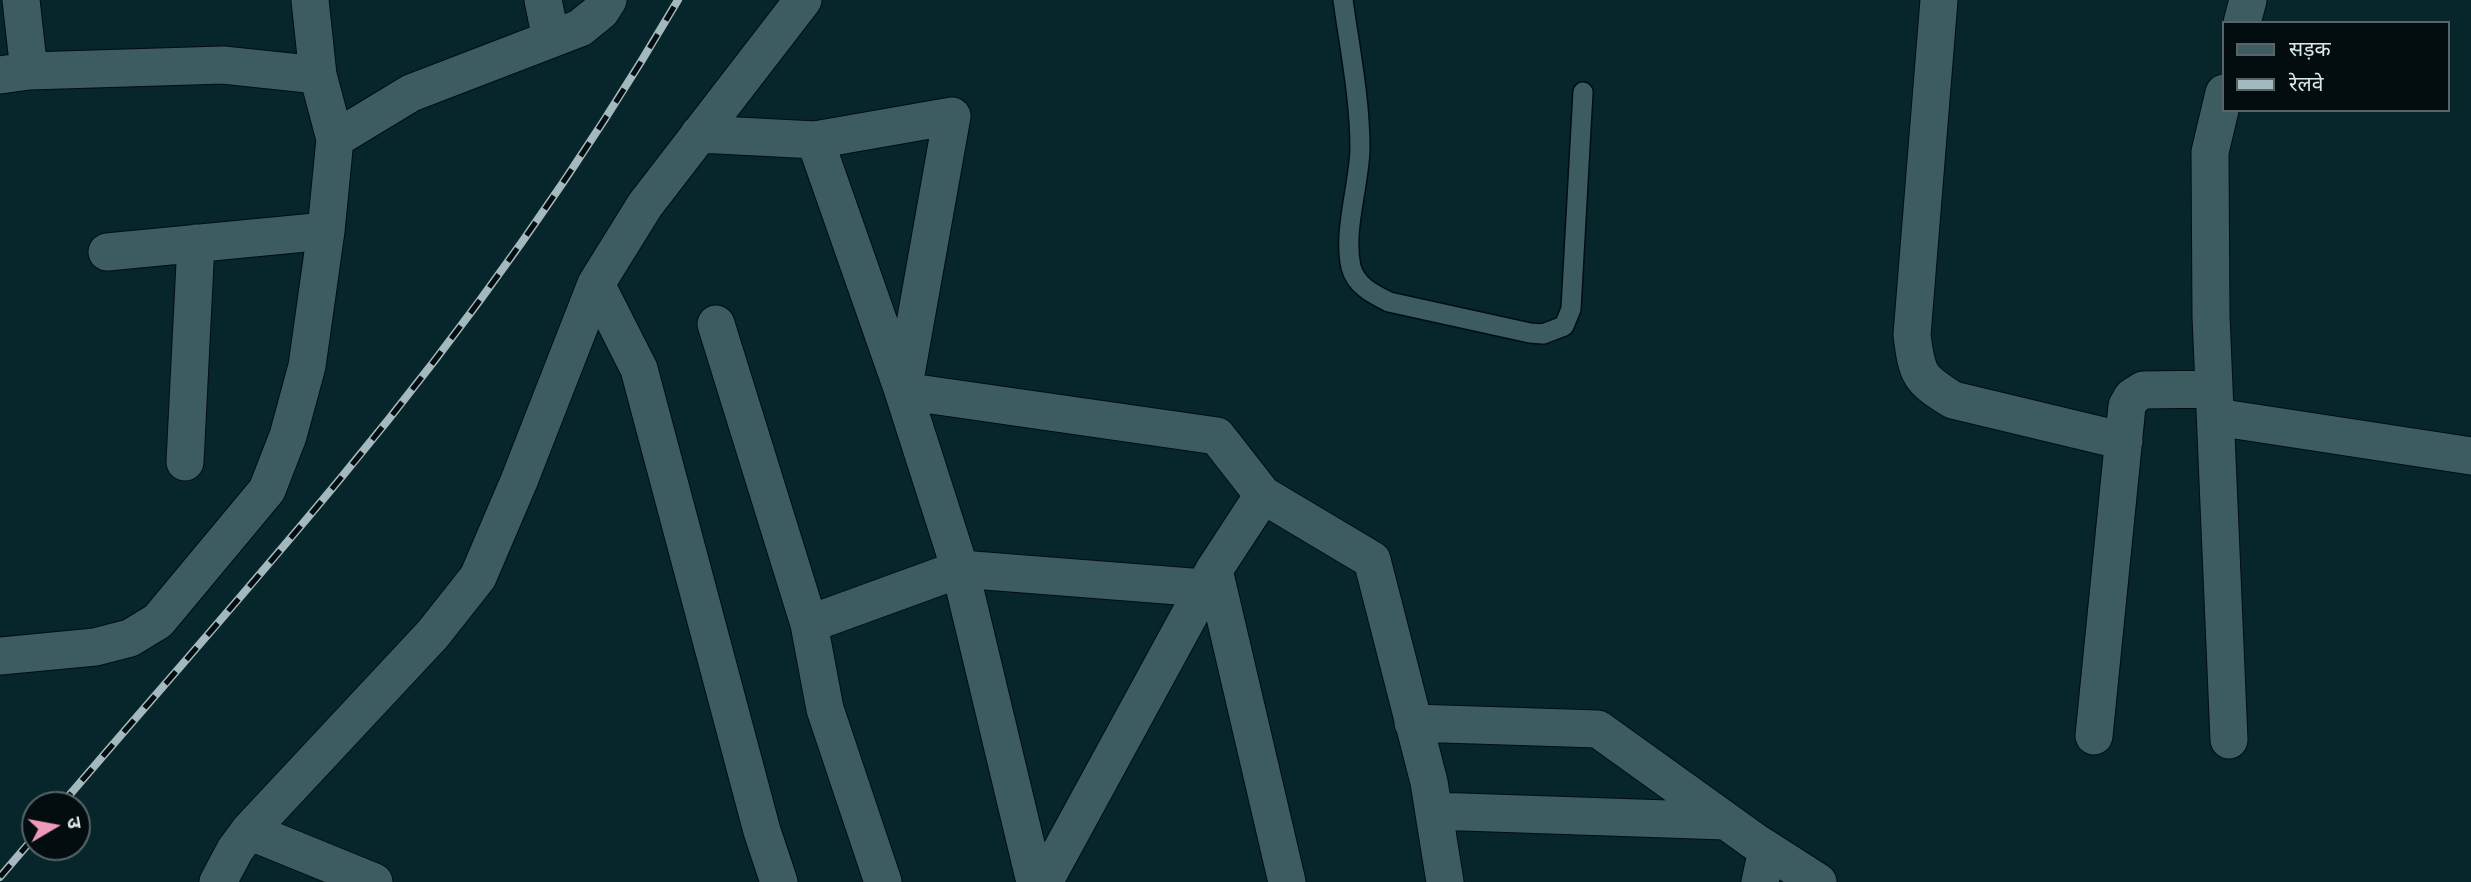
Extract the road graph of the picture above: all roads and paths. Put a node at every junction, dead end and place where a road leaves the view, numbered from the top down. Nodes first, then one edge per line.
1 (21, 0) edge
2 (310, 0) edge
3 (543, 0) edge
4 (608, 0) edge
5 (803, 0) edge
6 (1343, 0) edge
7 (1939, 0) edge
8 (2248, 0) edge
9 (2243, 21) edge
10 (551, 39) junction
11 (15, 73) edge
12 (318, 75) junction
13 (1583, 92) dead end
14 (2222, 101) edge
15 (699, 134) junction
16 (335, 139) junction
17 (814, 140) junction
18 (326, 231) junction
19 (196, 243) junction
20 (107, 252) dead end
21 (596, 284) junction
22 (716, 324) dead end
23 (902, 391) junction
24 (2215, 403) junction
25 (2124, 441) junction
26 (2471, 456) edge
27 (185, 462) dead end
28 (1263, 495) junction
29 (960, 569) junction
30 (1209, 579) junction
31 (808, 624) junction
32 (0, 656) edge
33 (1413, 723) junction
34 (2094, 736) dead end
35 (2230, 740) dead end
36 (1434, 811) junction
37 (1726, 821) junction
38 (249, 831) junction
39 (1763, 866) edge
40 (218, 882) edge
41 (374, 882) edge
42 (779, 882) edge
43 (883, 882) edge
44 (1035, 882) edge
45 (1044, 882) edge
46 (1287, 882) edge
47 (1445, 882) edge
48 (1818, 882) edge

1 - 11 street
2 - 12 street
3 - 10 street
4 - 10 street
5 - 15 street
6 - 13 lane
7 - 25 street
8 - 9 street
10 - 16 street
11 - 12 street
12 - 16 street
14 - 24 street
15 - 17 street
15 - 21 street
16 - 18 street
17 - 23 street
17 - 23 street
18 - 19 street
18 - 32 street
19 - 20 street
19 - 27 street
21 - 38 street
21 - 42 street
22 - 31 street
23 - 28 street
23 - 29 street
24 - 25 street
24 - 26 street
24 - 35 street
25 - 34 street
28 - 30 street
28 - 33 street
29 - 30 street
29 - 31 street
29 - 44 street
30 - 45 street
30 - 46 street
31 - 43 street
33 - 36 street
33 - 37 street
36 - 37 street
36 - 47 street
37 - 39 street
38 - 40 street
38 - 41 street
39 - 48 street

